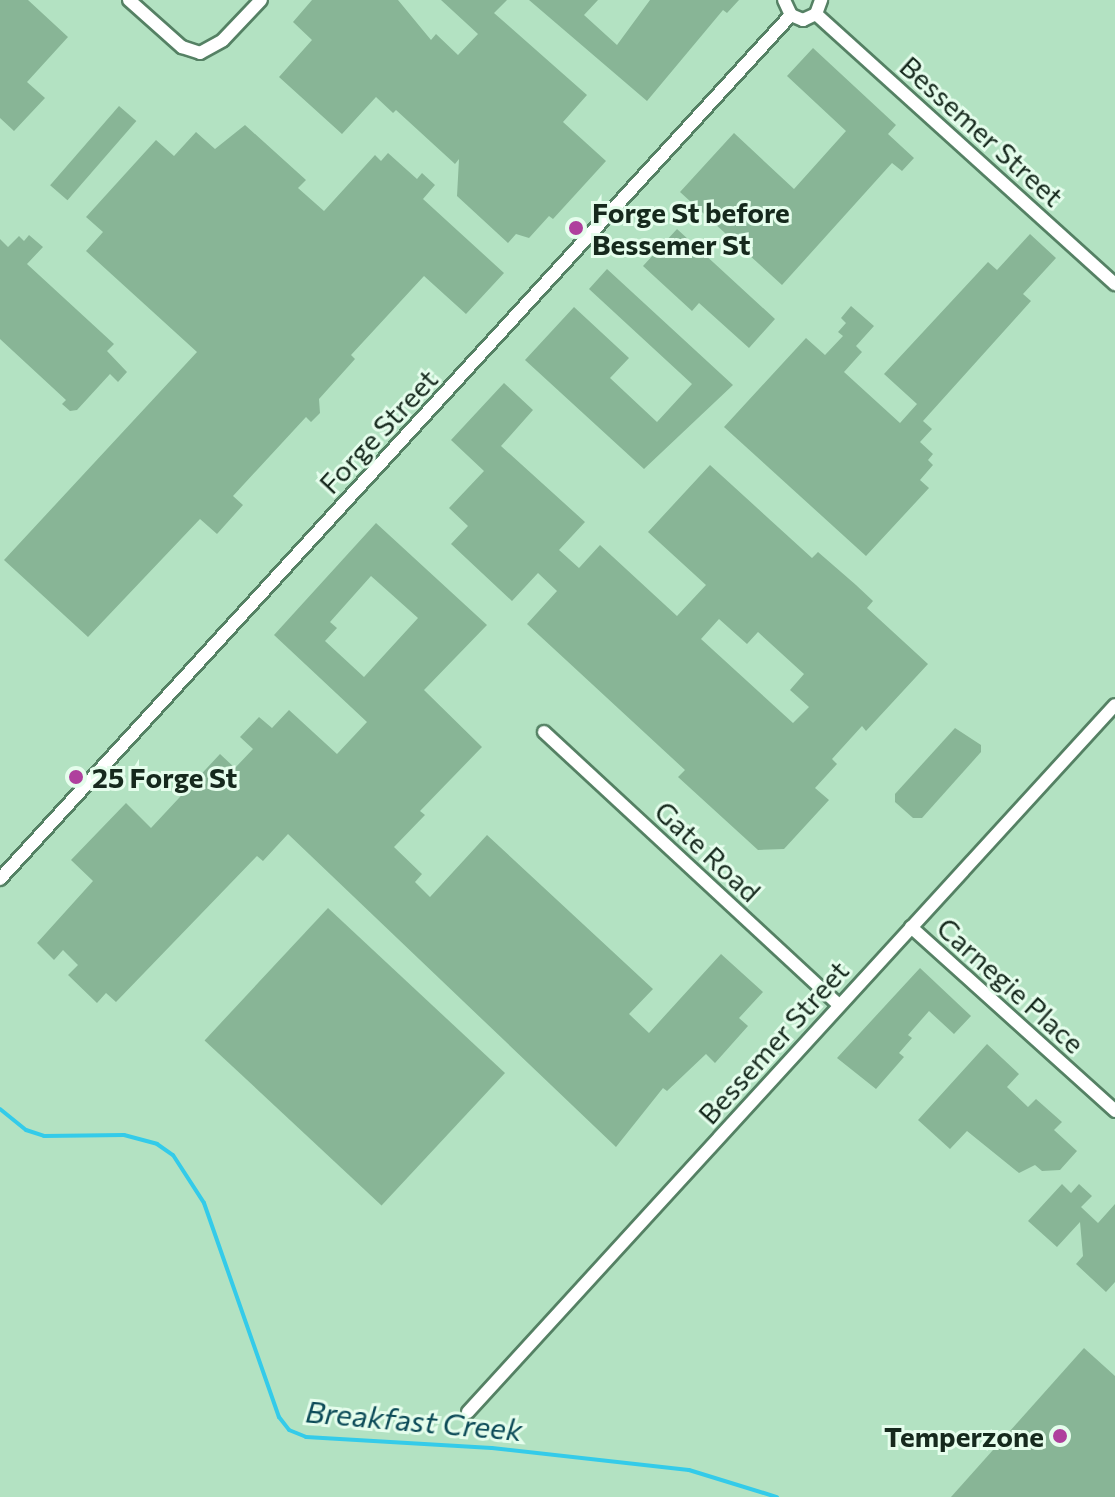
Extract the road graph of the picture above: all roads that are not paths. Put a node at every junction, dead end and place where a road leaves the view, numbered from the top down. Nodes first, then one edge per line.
1 (129, 0) edge
2 (261, 0) edge
3 (784, 0) edge
4 (821, 0) edge
5 (816, 14) junction
6 (791, 15) junction
7 (1115, 284) edge
8 (1115, 705) edge
9 (544, 732) dead end
10 (0, 879) edge
11 (911, 927) junction
12 (839, 1005) junction
13 (1115, 1111) edge
14 (468, 1412) dead end

1 - 2 street
3 - 6 street
4 - 5 street
5 - 6 street
5 - 7 street, Bessemer Street
6 - 10 street, Forge Street
8 - 11 street, Bessemer Street
9 - 12 street, Gate Road
11 - 12 street, Bessemer Street
11 - 13 street, Carnegie Place
12 - 14 street, Bessemer Street

